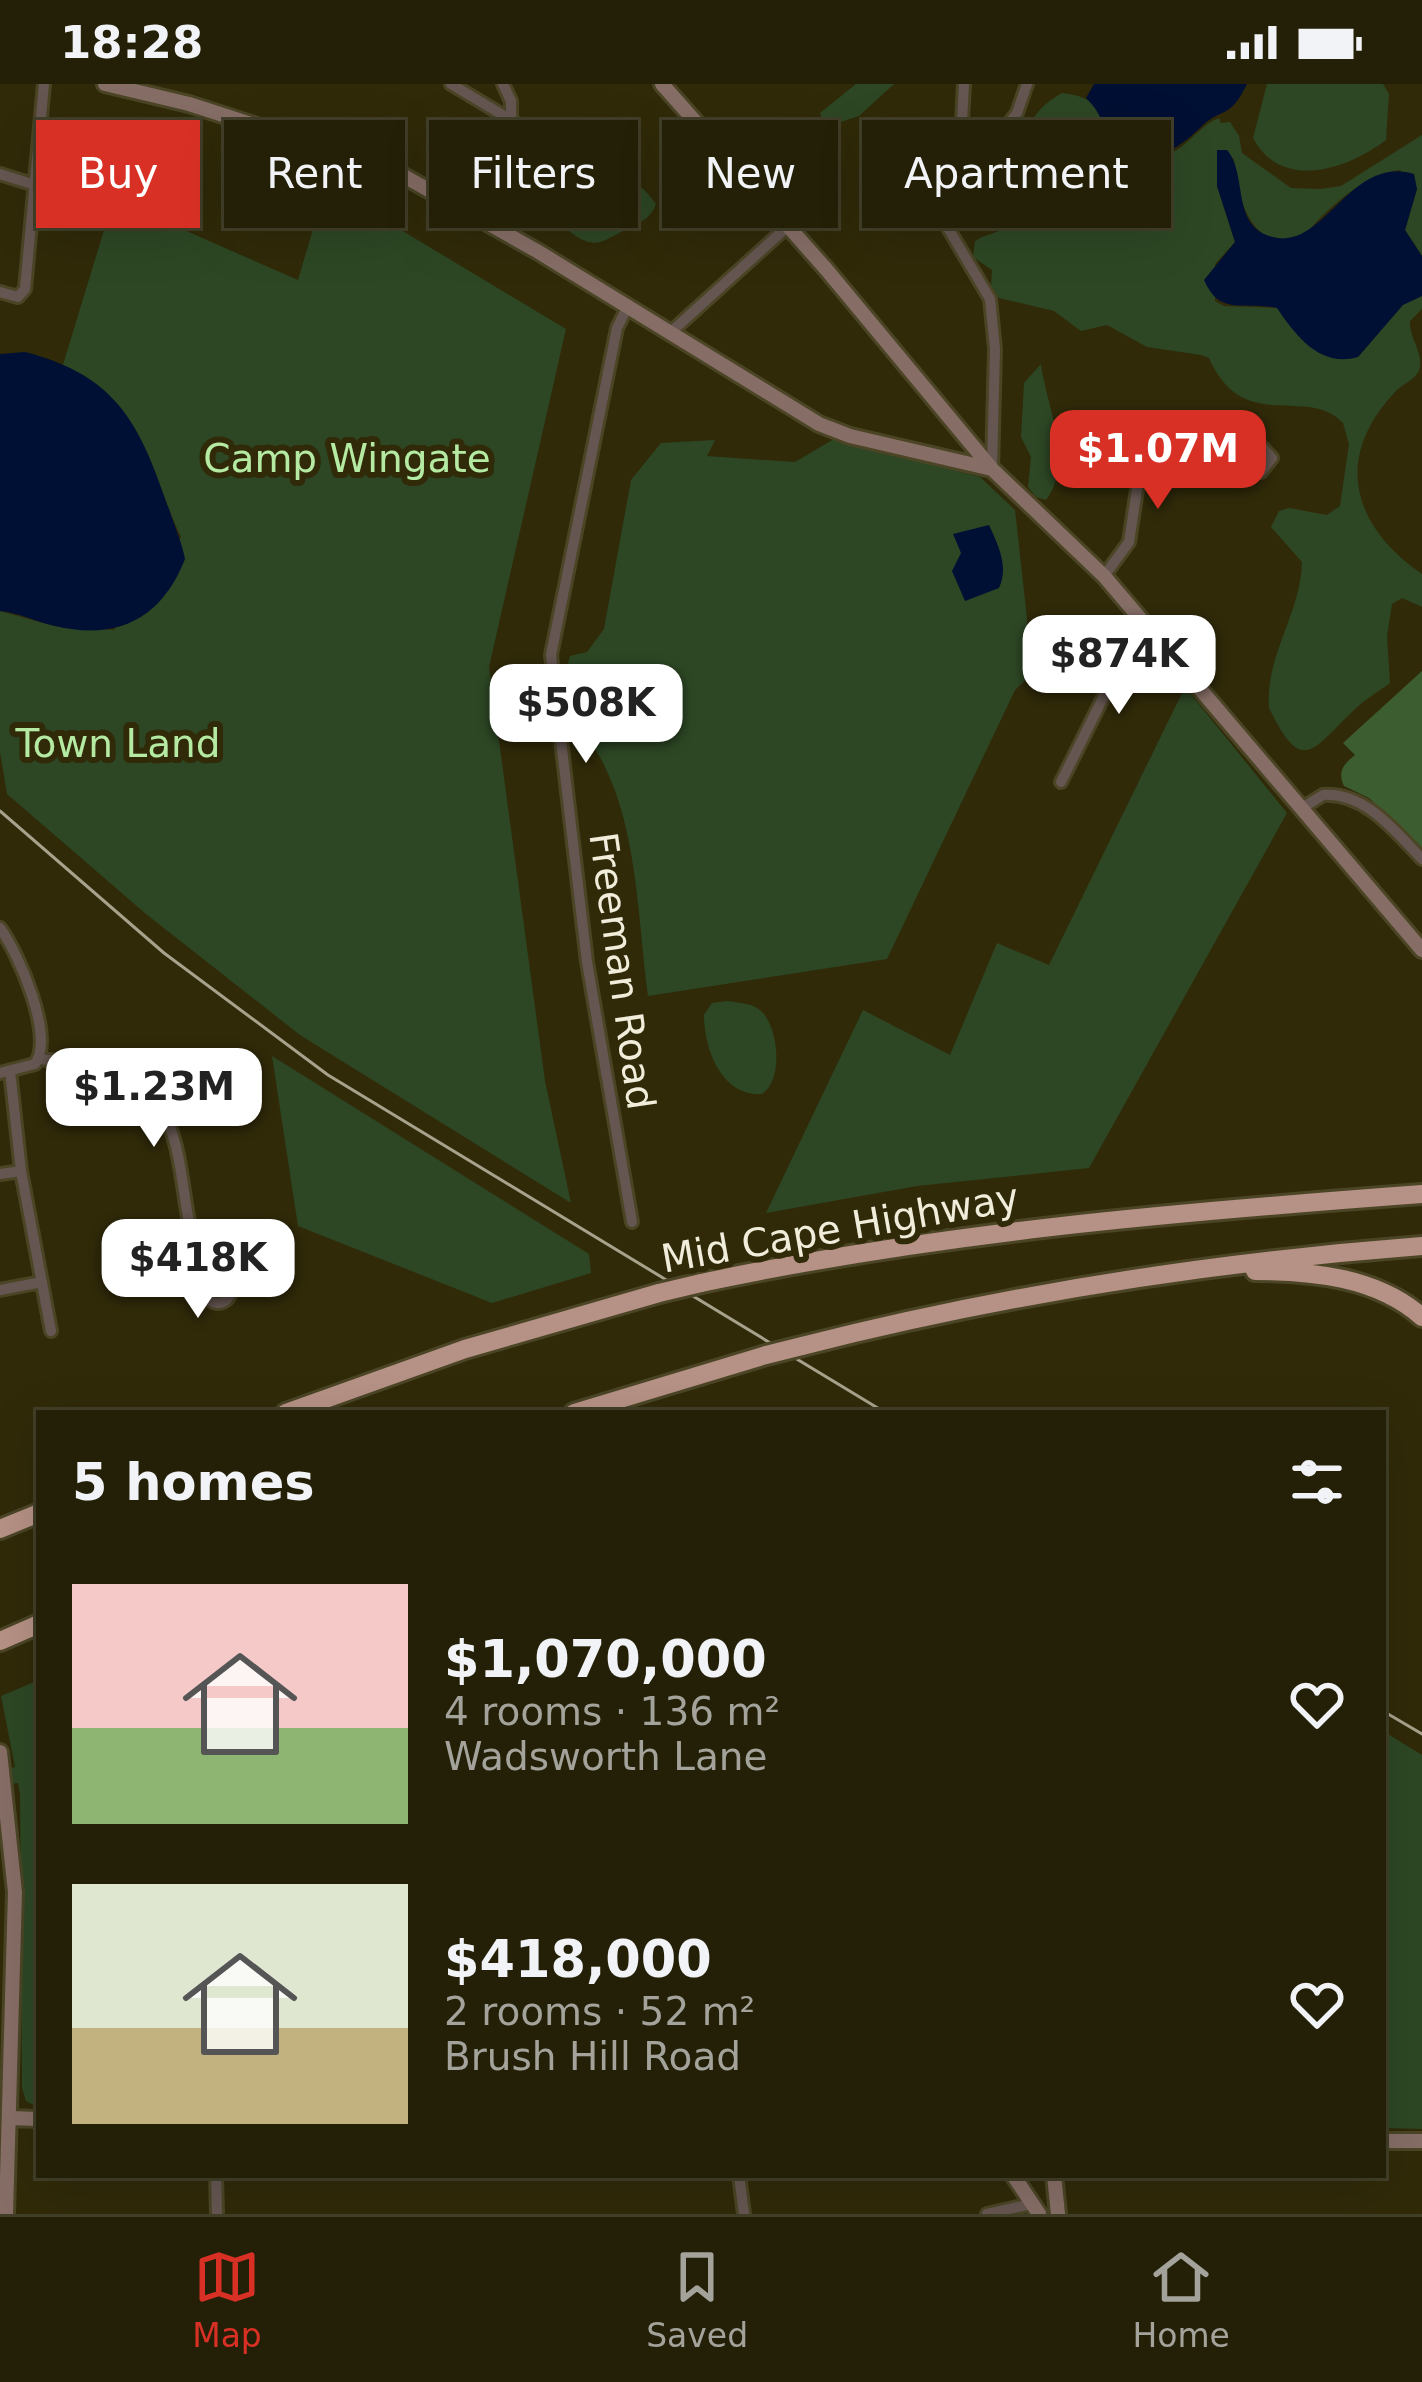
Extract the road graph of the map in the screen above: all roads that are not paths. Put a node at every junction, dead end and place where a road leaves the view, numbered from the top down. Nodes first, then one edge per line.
1 (44, 84) edge
2 (104, 84) edge
3 (451, 84) edge
4 (503, 84) edge
5 (662, 84) edge
6 (964, 84) edge
7 (1027, 84) edge
8 (511, 118) junction
9 (514, 120) edge
10 (694, 120) edge
11 (962, 120) edge
12 (1011, 120) edge
13 (0, 173) edge
14 (34, 184) junction
15 (429, 190) edge
16 (497, 228) edge
17 (786, 228) edge
18 (790, 228) edge
19 (948, 228) edge
20 (0, 292) edge
21 (628, 306) junction
22 (671, 332) junction
23 (1233, 457) dead end
24 (992, 469) junction
25 (1104, 576) junction
26 (1146, 628) junction
27 (1060, 782) dead end
28 (1302, 808) junction
29 (1422, 859) edge
30 (0, 928) edge
31 (1422, 950) edge
32 (40, 1059) junction
33 (5, 1072) edge
34 (21, 1171) junction
35 (0, 1174) edge
36 (1422, 1193) edge
37 (632, 1222) dead end
38 (1422, 1246) edge
39 (1190, 1269) junction
40 (209, 1280) dead end
41 (42, 1282) junction
42 (0, 1290) edge
43 (1422, 1317) edge
44 (51, 1331) dead end
45 (294, 1410) edge
46 (584, 1410) edge
47 (36, 1514) edge
48 (0, 1529) edge
49 (36, 1625) edge
50 (0, 1641) edge
51 (2, 1760) edge
52 (9, 2118) junction
53 (36, 2119) edge
54 (1386, 2141) edge
55 (1422, 2141) edge
56 (216, 2178) edge
57 (739, 2178) edge
58 (1015, 2178) edge
59 (1054, 2178) edge
60 (1035, 2209) edge
61 (6, 2214) edge
62 (217, 2214) edge
63 (744, 2214) edge
64 (987, 2214) edge
65 (1058, 2214) edge

1 - 14 street
2 - 15 main road
3 - 8 street
4 - 8 street
5 - 10 main road
6 - 11 street
7 - 12 street
8 - 9 street
13 - 14 street
14 - 20 street
16 - 21 main road
17 - 22 street
18 - 24 main road
19 - 24 street
21 - 22 main road
21 - 37 street, Freeman Road
22 - 24 main road
23 - 25 street
24 - 25 main road
25 - 26 main road
26 - 27 street
26 - 28 main road
28 - 29 street
28 - 31 main road
30 - 32 street
32 - 33 street
32 - 40 street
33 - 34 street
34 - 35 street
34 - 41 street
36 - 45 highway, Mid Cape Highway, bridge
38 - 39 highway
39 - 43 highway
39 - 46 highway, bridge
41 - 42 street
41 - 44 street
47 - 48 highway
49 - 50 highway
51 - 52 main road
52 - 53 main road
52 - 61 main road
54 - 55 main road
56 - 62 street
57 - 63 street
58 - 60 main road
59 - 65 main road
60 - 64 street

